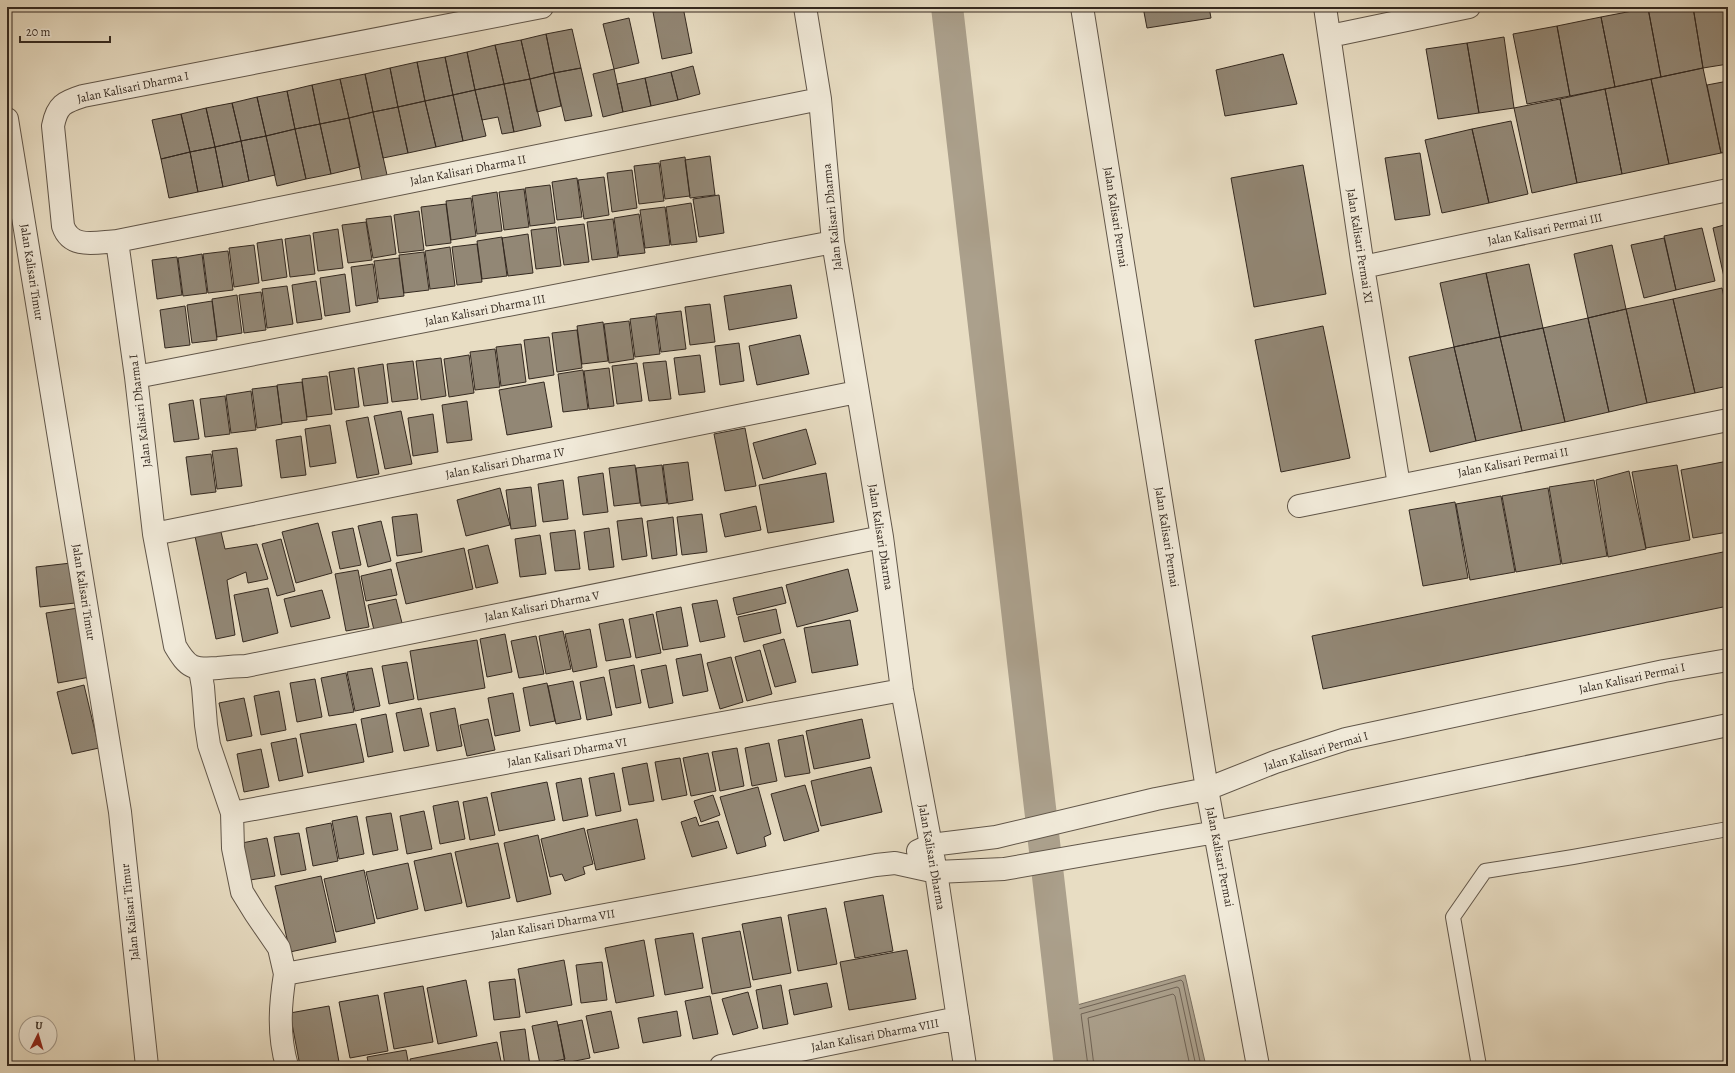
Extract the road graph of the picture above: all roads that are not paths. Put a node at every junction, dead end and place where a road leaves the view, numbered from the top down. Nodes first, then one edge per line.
1 (542, 7) edge
2 (805, 7) edge
3 (1082, 7) edge
4 (1325, 7) edge
5 (1469, 7) edge
6 (1330, 36) junction
7 (820, 99) junction
8 (7, 119) edge
9 (1728, 190) edge
10 (117, 241) junction
11 (833, 242) junction
12 (1363, 267) junction
13 (136, 377) junction
14 (857, 392) junction
15 (1728, 420) edge
16 (1399, 485) junction
17 (1299, 506) dead end
18 (154, 534) junction
19 (882, 537) junction
20 (1728, 660) edge
21 (200, 670) junction
22 (902, 690) junction
23 (1728, 725) edge
24 (1207, 789) junction
25 (232, 813) junction
26 (1728, 829) edge
27 (1216, 832) junction
28 (931, 845) junction
29 (896, 863) junction
30 (936, 872) junction
31 (285, 974) junction
32 (958, 1018) junction
33 (285, 1058) edge
34 (147, 1066) edge
35 (721, 1066) edge
36 (965, 1066) edge
37 (1258, 1066) edge
38 (1479, 1066) edge

1 - 10 street, Jalan Kalisari Dharma I
2 - 7 street, Jalan Kalisari Dharma
3 - 24 street, Jalan Kalisari Permai
4 - 6 street, Jalan Kalisari Permai XI
5 - 6 street
6 - 12 street, Jalan Kalisari Permai XI
7 - 10 street, Jalan Kalisari Dharma II
7 - 11 street, Jalan Kalisari Dharma
8 - 34 street, Jalan Kalisari Timur
9 - 12 street, Jalan Kalisari Permai III
10 - 13 street, Jalan Kalisari Dharma I
11 - 13 street, Jalan Kalisari Dharma III
11 - 14 street, Jalan Kalisari Dharma
12 - 16 street, Jalan Kalisari Permai XI
13 - 18 street, Jalan Kalisari Dharma I
14 - 18 street, Jalan Kalisari Dharma IV
14 - 19 street, Jalan Kalisari Dharma
15 - 16 street, Jalan Kalisari Permai II
16 - 17 street, Jalan Kalisari Permai II
18 - 21 street, Jalan Kalisari Dharma I
19 - 21 street, Jalan Kalisari Dharma V
19 - 22 street, Jalan Kalisari Dharma
20 - 24 street, Jalan Kalisari Permai I
21 - 25 street
22 - 25 street, Jalan Kalisari Dharma VI
22 - 28 street, Jalan Kalisari Dharma
23 - 27 street
24 - 27 street, Jalan Kalisari Permai
24 - 28 street, Jalan Kalisari Permai I
25 - 31 street
26 - 38 lane
27 - 30 street
27 - 37 street, Jalan Kalisari Permai
28 - 29 street, Jalan Kalisari Dharma VII
28 - 30 street, Jalan Kalisari Dharma
29 - 30 street, Jalan Kalisari Dharma VII
29 - 31 street, Jalan Kalisari Dharma VII
30 - 32 street, Jalan Kalisari Dharma
31 - 33 street
32 - 35 street, Jalan Kalisari Dharma VIII
32 - 36 street, Jalan Kalisari Dharma

